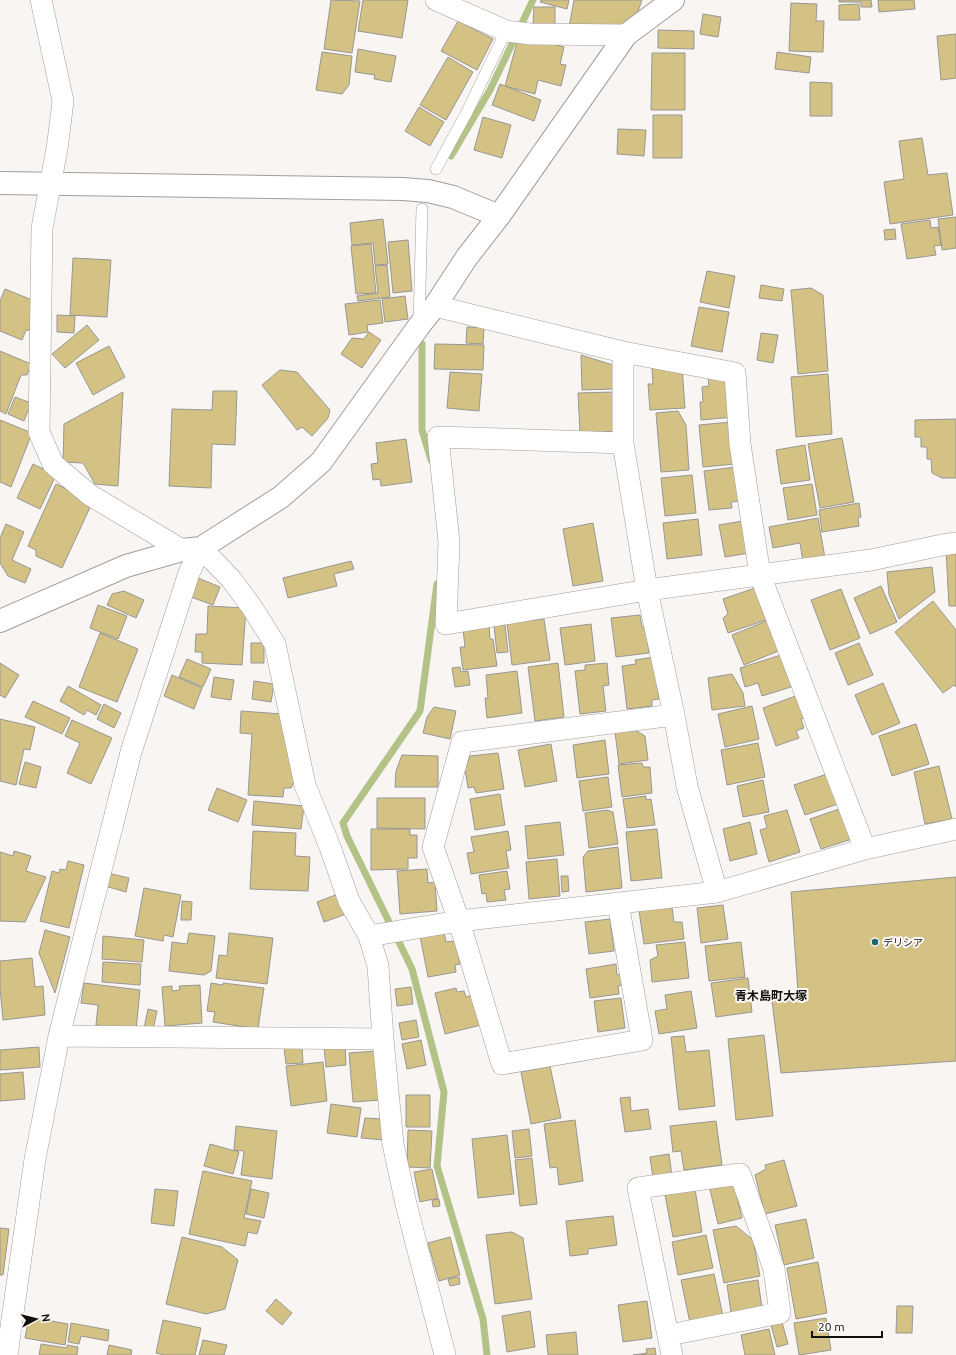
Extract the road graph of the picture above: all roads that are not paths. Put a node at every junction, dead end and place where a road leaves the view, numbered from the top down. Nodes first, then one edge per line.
1 (41, 0) edge
2 (436, 0) edge
3 (673, 0) edge
4 (653, 8) edge
5 (516, 32) junction
6 (626, 35) junction
7 (436, 169) dead end
8 (0, 183) edge
9 (51, 183) junction
10 (422, 209) dead end
11 (498, 216) junction
12 (435, 306) junction
13 (419, 326) junction
14 (623, 352) junction
15 (623, 443) junction
16 (956, 543) edge
17 (191, 549) junction
18 (760, 575) junction
19 (647, 590) junction
20 (0, 622) edge
21 (674, 715) junction
22 (956, 829) edge
23 (865, 849) junction
24 (717, 892) junction
25 (618, 903) junction
26 (459, 921) junction
27 (369, 936) junction
28 (59, 1036) junction
29 (383, 1039) junction
30 (671, 1345) edge
31 (7, 1355) edge
32 (445, 1355) edge

1 - 9 street
2 - 5 street
3 - 4 street
4 - 6 street
5 - 6 street
5 - 7 lane
6 - 11 street
8 - 9 street
9 - 11 street
9 - 17 street
10 - 13 lane
11 - 12 street
12 - 13 street
12 - 14 street
13 - 17 street
14 - 15 street
14 - 18 street
15 - 19 street
15 - 19 street
16 - 18 street
17 - 20 street
17 - 27 street
17 - 28 street
18 - 19 street
18 - 23 street
19 - 21 street
21 - 24 street
21 - 26 street
22 - 23 street
23 - 24 street
24 - 25 street
25 - 26 street
25 - 26 street
26 - 27 street
27 - 29 street
28 - 29 street
28 - 31 street
29 - 32 street
30 - 30 street

